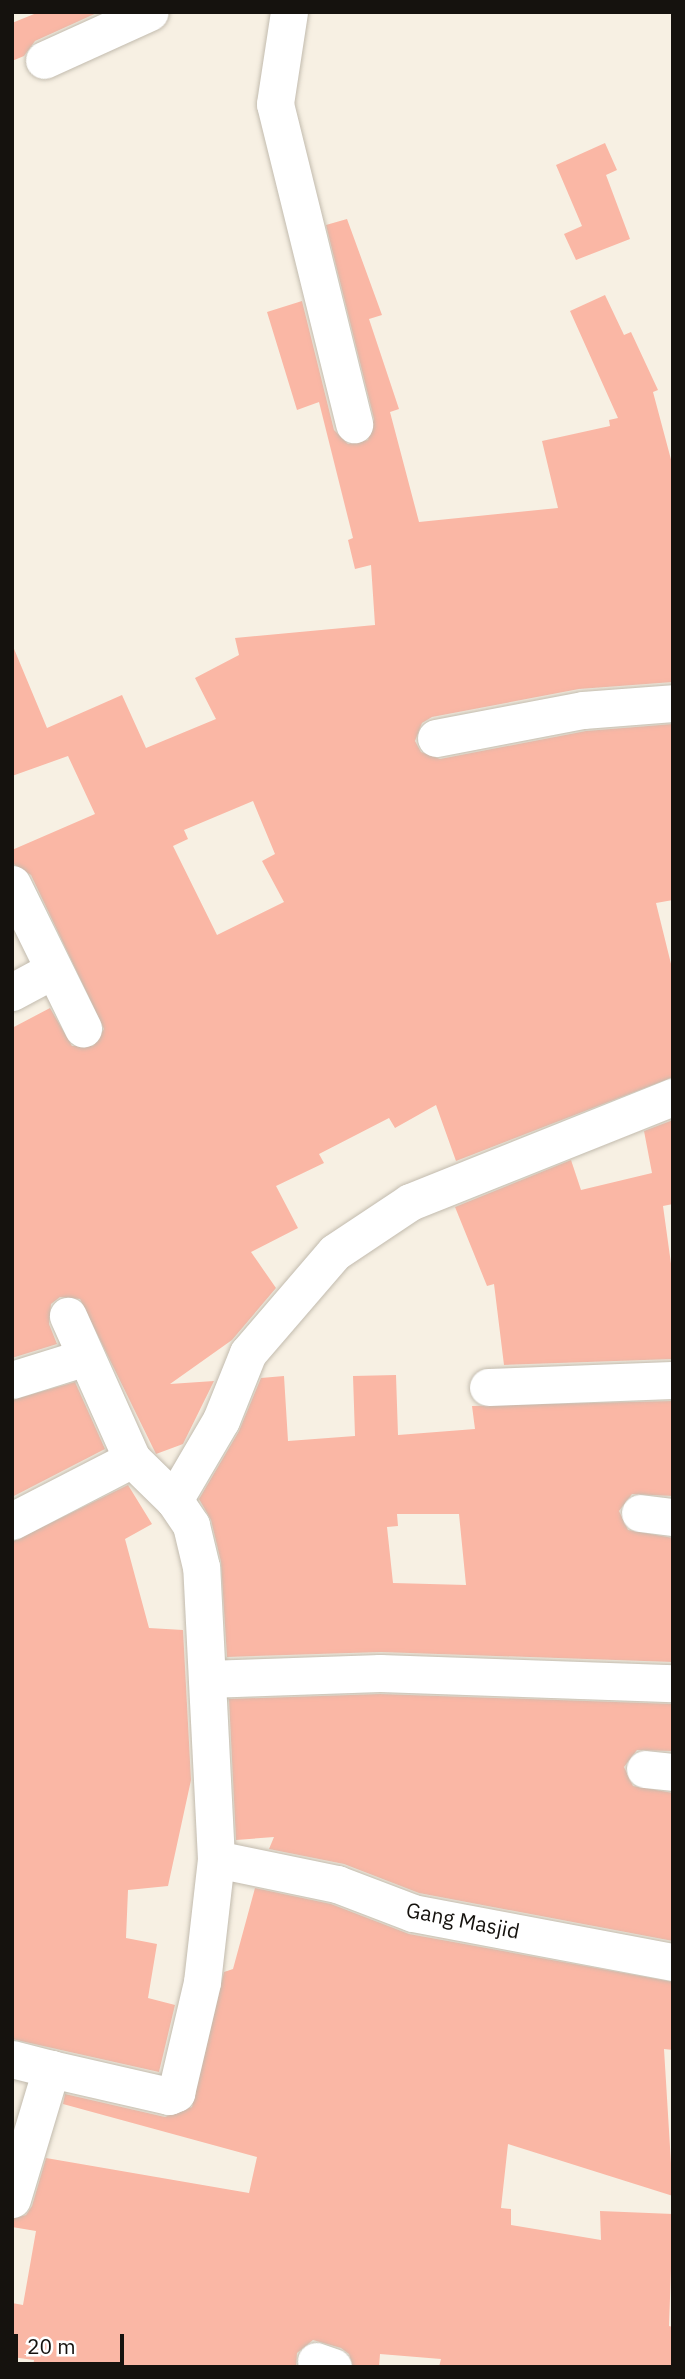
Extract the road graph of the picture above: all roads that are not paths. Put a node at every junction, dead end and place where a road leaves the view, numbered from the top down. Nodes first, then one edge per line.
1 (150, 12) edge
2 (289, 12) edge
3 (44, 60) dead end
4 (354, 424) dead end
5 (673, 703) edge
6 (436, 738) dead end
7 (12, 884) edge
8 (51, 971) junction
9 (12, 992) edge
10 (83, 1028) dead end
11 (673, 1097) edge
12 (68, 1317) dead end
13 (86, 1357) junction
14 (12, 1380) edge
15 (673, 1380) edge
16 (488, 1387) dead end
17 (132, 1459) junction
18 (174, 1500) junction
19 (12, 1521) edge
20 (207, 1679) junction
21 (673, 1683) edge
22 (216, 1859) junction
23 (673, 1962) edge
24 (12, 2059) edge
25 (51, 2068) junction
26 (12, 2199) edge

1 - 3 street
2 - 4 street
5 - 6 street
7 - 8 street
8 - 9 street
8 - 10 street
11 - 18 street
12 - 13 street
13 - 14 street
13 - 17 street
15 - 16 street
17 - 18 street
17 - 19 street
18 - 20 street
20 - 21 street
20 - 22 street
22 - 23 street, Gang Masjid
22 - 25 street
24 - 25 street
25 - 26 street

